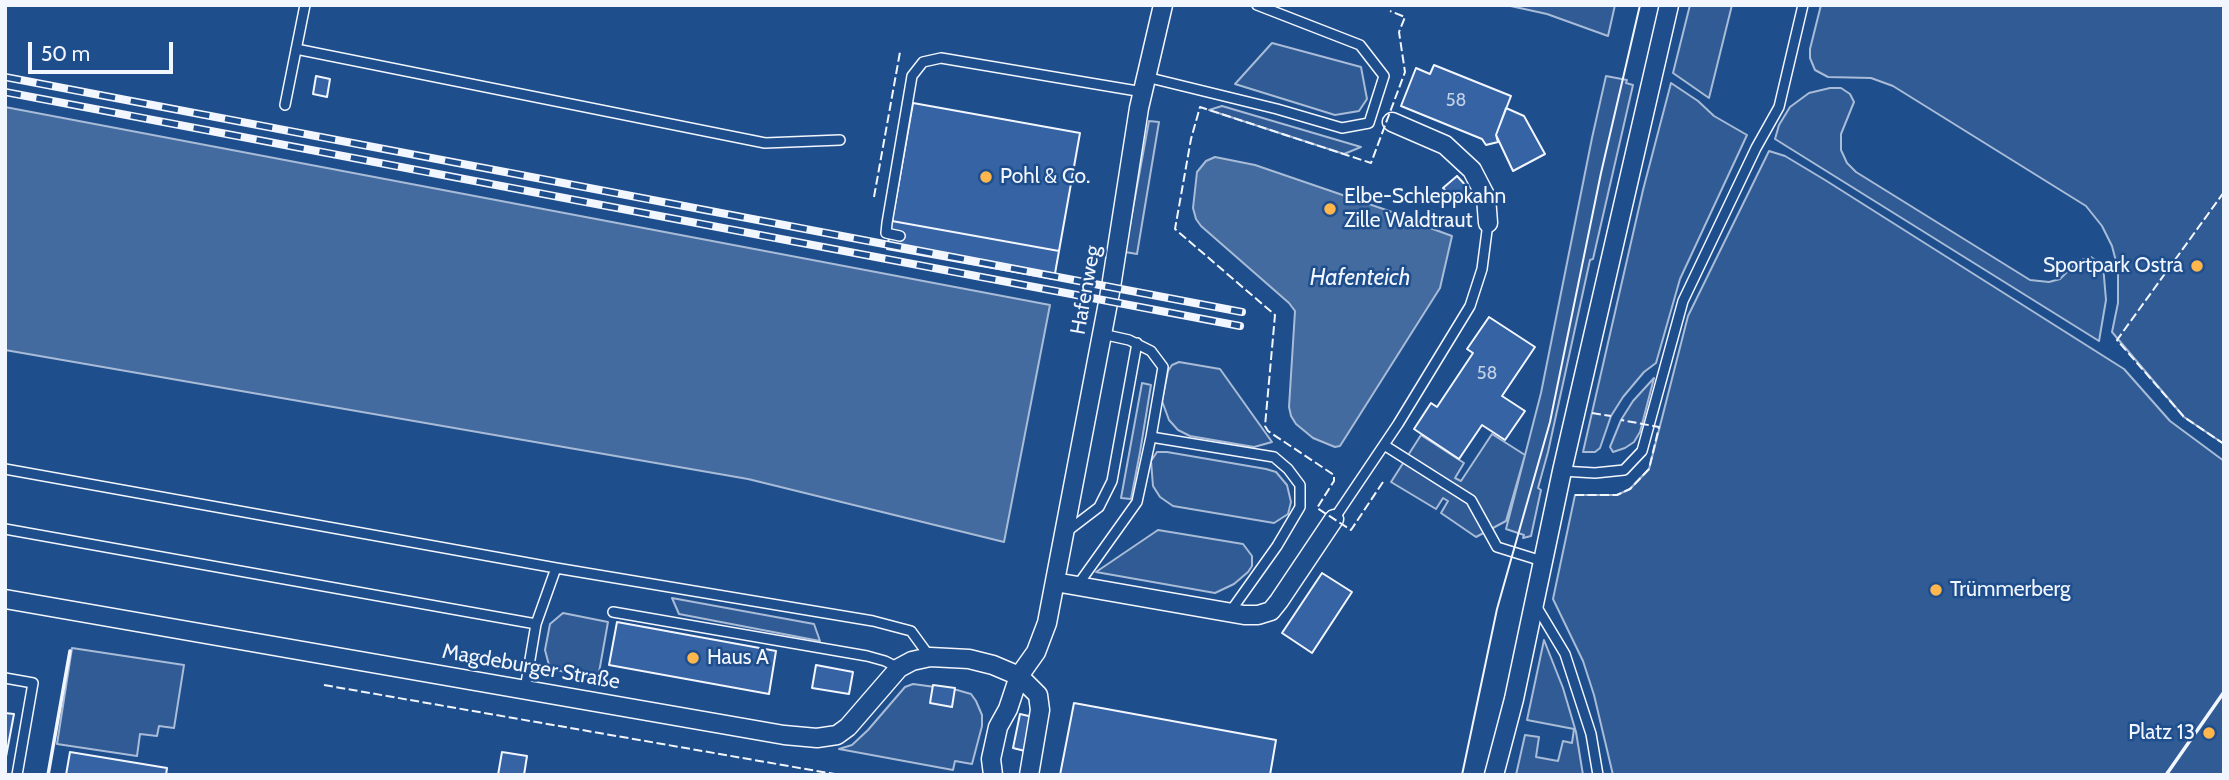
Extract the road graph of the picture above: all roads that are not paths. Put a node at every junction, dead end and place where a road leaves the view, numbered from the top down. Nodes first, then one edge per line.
1 (305, 5) edge
2 (1163, 5) edge
3 (1257, 5) edge
4 (1669, 5) edge
5 (1803, 5) edge
6 (296, 49) junction
7 (1144, 85) junction
8 (285, 105) dead end
9 (1392, 122) dead end
10 (840, 141) dead end
11 (1488, 223) joint
12 (900, 236) dead end
13 (1102, 334) junction
14 (1137, 343) junction
15 (1151, 437) junction
16 (1384, 445) junction
17 (5, 469) edge
18 (1562, 471) junction
19 (1334, 519) joint
20 (5, 529) edge
21 (1064, 534) junction
22 (1542, 561) junction
23 (556, 568) junction
24 (1055, 582) junction
25 (1077, 586) junction
26 (5, 599) edge
27 (1534, 603) junction
28 (613, 612) dead end
29 (1230, 612) junction
30 (536, 624) junction
31 (930, 657) junction
32 (900, 668) junction
33 (1018, 676) junction
34 (5, 678) edge
35 (525, 689) junction
36 (17, 775) edge
37 (993, 775) edge
38 (1029, 775) edge
39 (1494, 775) edge
40 (1598, 775) edge

1 - 6 lane
2 - 7 street, Hafenweg
3 - 7 lane
4 - 18 street
5 - 18 lane
6 - 8 lane
6 - 10 lane
7 - 12 lane
7 - 13 street, Hafenweg
9 - 11 street
11 - 16 lane
13 - 14 lane
13 - 21 street, Hafenweg
14 - 15 lane
14 - 21 lane
15 - 25 lane
15 - 29 lane
16 - 19 lane
16 - 22 lane
17 - 23 lane
18 - 22 street
19 - 29 street
20 - 30 lane
21 - 24 street, Hafenweg
22 - 27 street
23 - 30 lane
23 - 31 lane
24 - 25 street
24 - 33 street, Hafenweg
25 - 29 street
26 - 35 street, Magdeburger Straße
27 - 39 street
27 - 40 lane
28 - 32 lane
30 - 35 lane
31 - 32 street, Magdeburger Straße
31 - 33 street, Magdeburger Straße
32 - 35 street, Magdeburger Straße
33 - 37 street
33 - 38 street, Magdeburger Straße
34 - 36 lane

